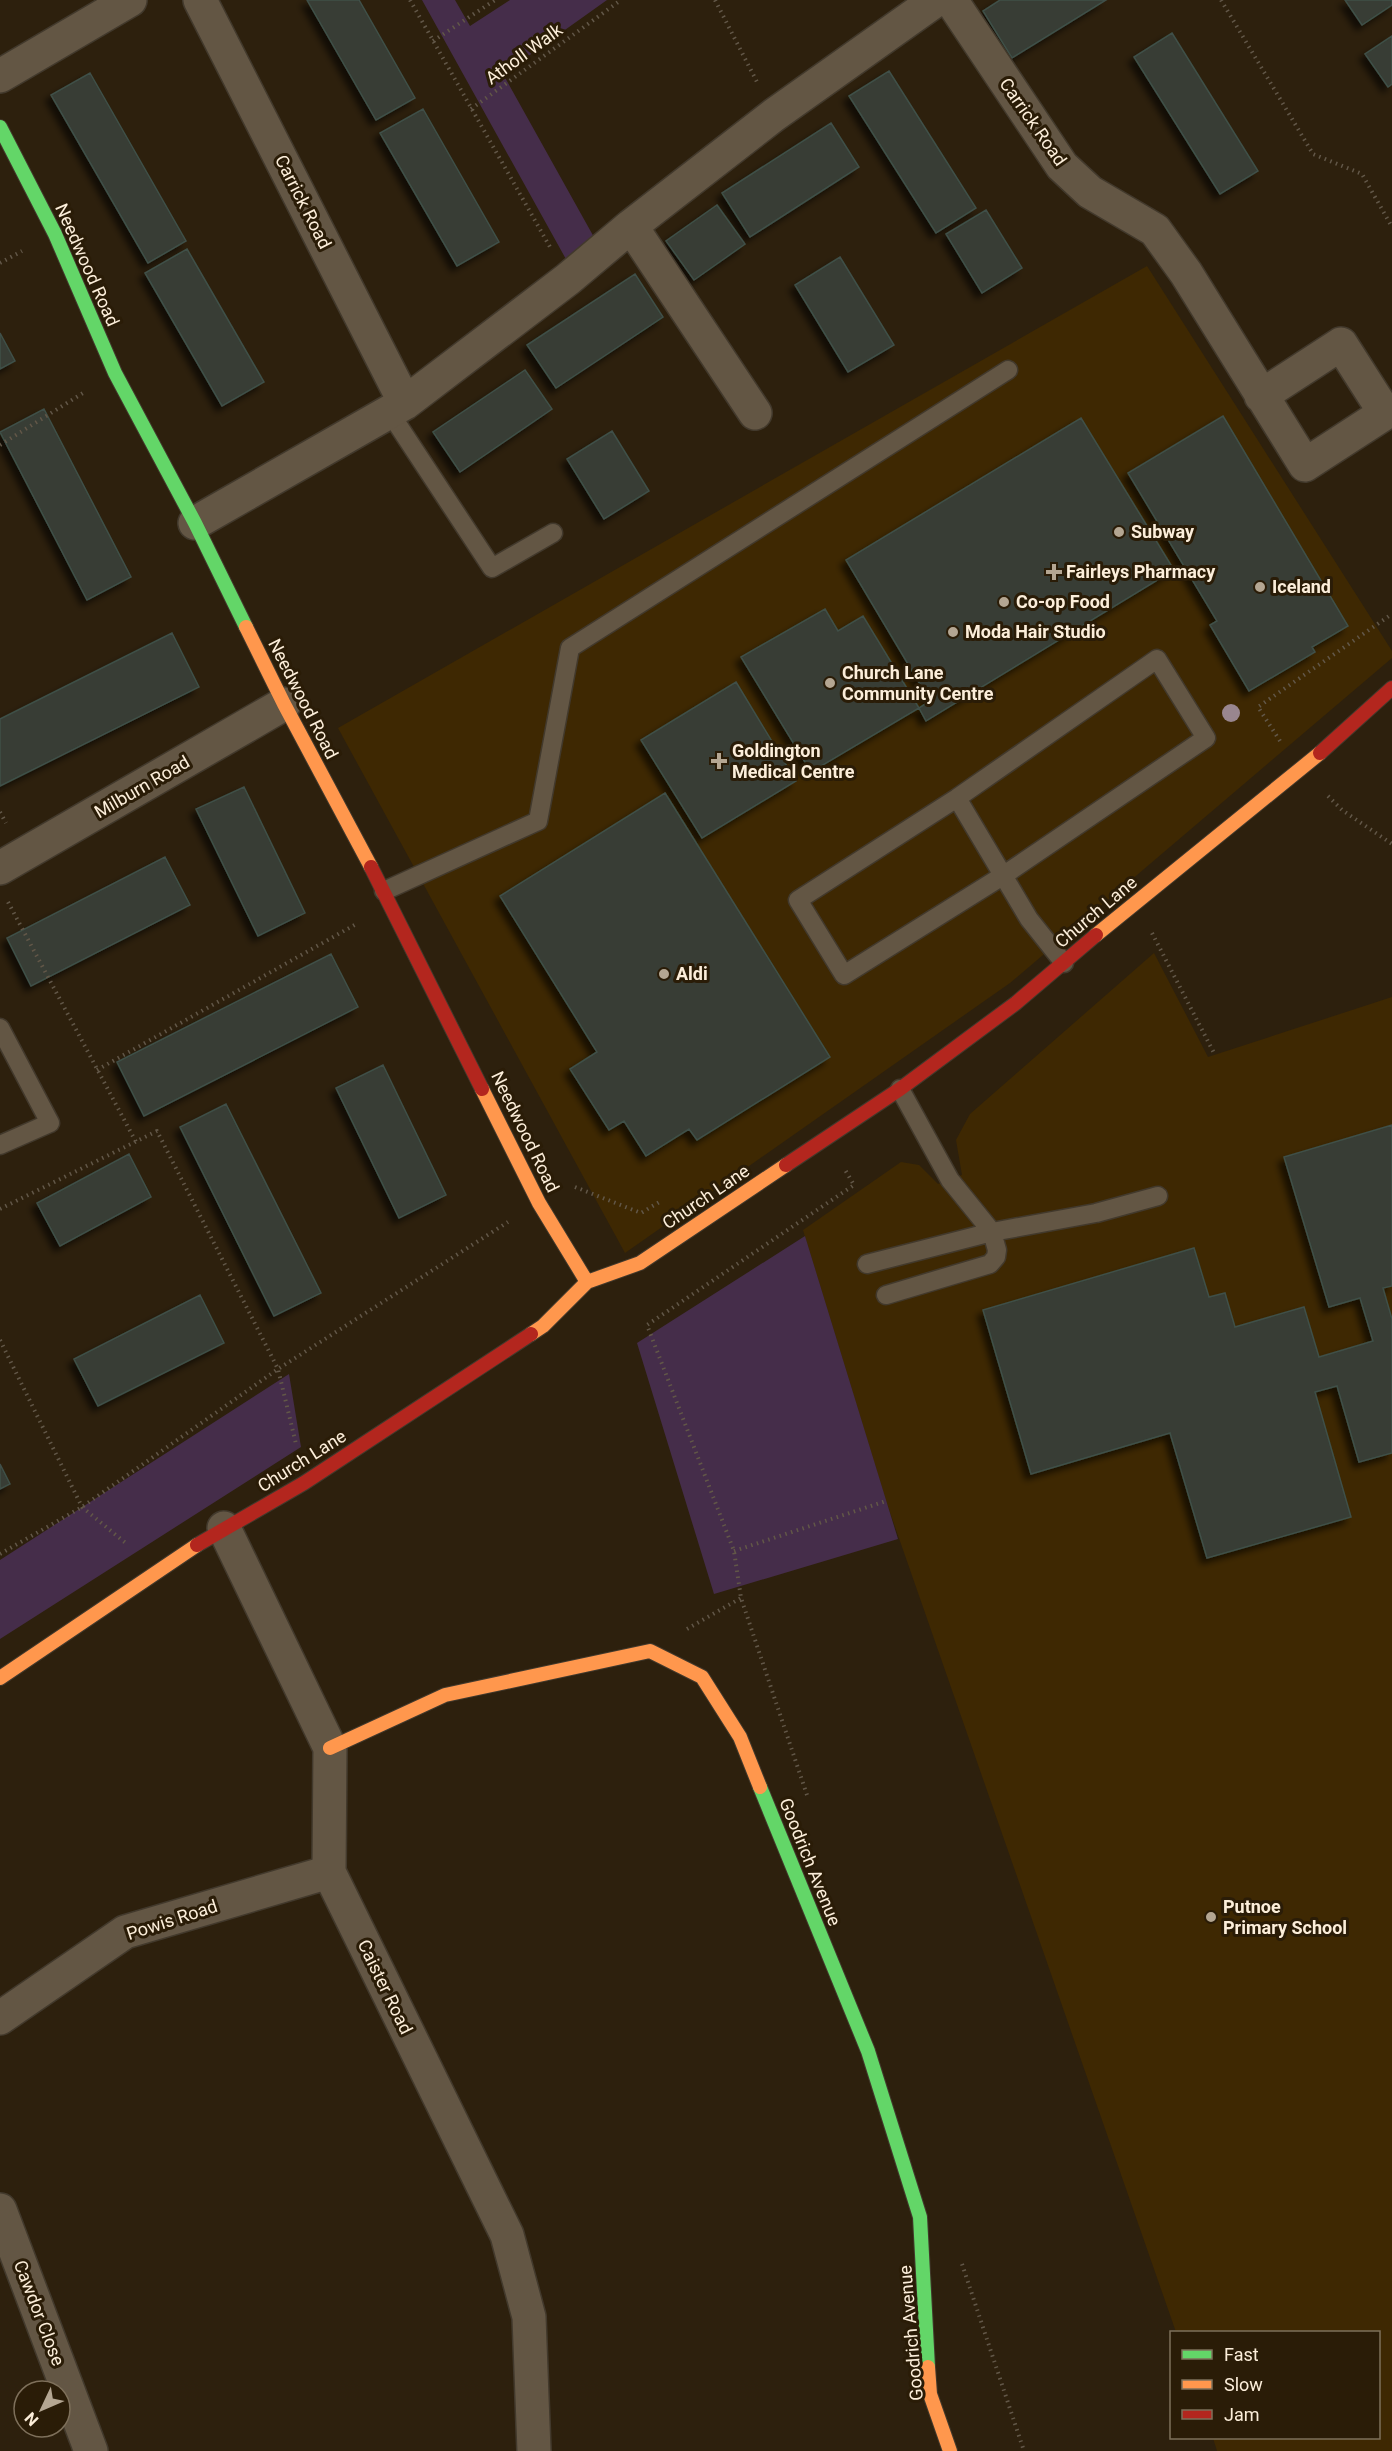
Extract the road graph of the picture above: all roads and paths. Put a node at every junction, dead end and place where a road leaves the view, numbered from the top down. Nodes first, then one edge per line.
1 (130, 0) edge
2 (200, 0) edge
3 (410, 0) edge
4 (495, 0) edge
5 (621, 0) edge
6 (715, 0) edge
7 (936, 0) edge
8 (951, 0) edge
9 (1221, 0) edge
10 (433, 41) junction
11 (0, 76) edge
12 (471, 109) junction
13 (774, 115) junction
14 (0, 127) edge
15 (4, 146) edge
16 (631, 225) junction
17 (1392, 227) edge
18 (568, 279) junction
19 (1008, 370) dead end
20 (115, 373) junction
21 (1261, 396) dead end
22 (397, 408) junction
23 (755, 412) dead end
24 (0, 445) edge
25 (195, 523) junction
26 (553, 532) dead end
27 (1391, 617) edge
28 (1392, 688) edge
29 (284, 704) junction
30 (1258, 707) dead end
31 (1303, 769) junction
32 (957, 798) junction
33 (1392, 844) edge
34 (1004, 875) junction
35 (3, 882) edge
36 (387, 898) junction
37 (1136, 901) junction
38 (1064, 963) junction
39 (0, 1028) edge
40 (1215, 1055) dead end
41 (97, 1070) junction
42 (900, 1089) junction
43 (826, 1138) junction
44 (136, 1142) junction
45 (0, 1145) edge
46 (571, 1180) dead end
47 (671, 1195) dead end
48 (1158, 1196) dead end
49 (539, 1203) junction
50 (0, 1209) edge
51 (992, 1232) junction
52 (867, 1264) dead end
53 (587, 1282) junction
54 (886, 1295) dead end
55 (0, 1340) edge
56 (278, 1369) junction
57 (304, 1483) junction
58 (886, 1501) dead end
59 (82, 1507) junction
60 (224, 1528) junction
61 (734, 1551) junction
62 (0, 1554) edge
63 (159, 1569) junction
64 (650, 1651) junction
65 (0, 1678) edge
66 (330, 1748) junction
67 (329, 1872) junction
68 (0, 2018) edge
69 (0, 2210) edge
70 (91, 2451) edge
71 (534, 2451) edge
72 (950, 2451) edge

1 - 11 street
2 - 22 street, Carrick Road
3 - 10 path
4 - 10 path
5 - 12 path, Atholl Walk
6 - 13 path
7 - 13 street
8 - 21 street, Carrick Road
9 - 17 path
10 - 12 path
12 - 18 path
13 - 16 street
14 - 15 street, Needwood Road
15 - 20 street, Needwood Road
16 - 18 street
16 - 23 street
18 - 22 street
19 - 36 lane
20 - 24 path
20 - 25 street, Needwood Road
22 - 25 street
22 - 26 lane
25 - 29 street, Needwood Road
27 - 30 path
28 - 31 street, Church Lane
29 - 35 street, Milburn Road
29 - 36 street, Needwood Road
31 - 33 path
31 - 37 street, Church Lane
32 - 34 lane
32 - 34 lane
32 - 34 lane
34 - 38 lane
35 - 41 path
36 - 41 path
36 - 49 street, Needwood Road
37 - 38 street, Church Lane
37 - 40 path
38 - 42 street, Church Lane
39 - 45 lane
41 - 44 path
42 - 43 street, Church Lane
42 - 51 lane
43 - 53 street, Church Lane
43 - 61 path
44 - 50 path
44 - 56 path
46 - 47 path
48 - 51 lane
49 - 53 street, Needwood Road
49 - 56 path
51 - 52 lane
51 - 54 lane
53 - 57 street, Church Lane
55 - 59 path
56 - 57 path
56 - 59 path
57 - 60 street, Church Lane
58 - 61 path
59 - 62 path
59 - 63 path
60 - 63 street, Church Lane
60 - 66 street, Caister Road
61 - 64 path
63 - 65 street, Church Lane
64 - 66 street
64 - 72 street, Goodrich Avenue
66 - 67 street, Caister Road
67 - 68 street, Powis Road
67 - 71 street, Caister Road
69 - 70 street, Cawdor Close

